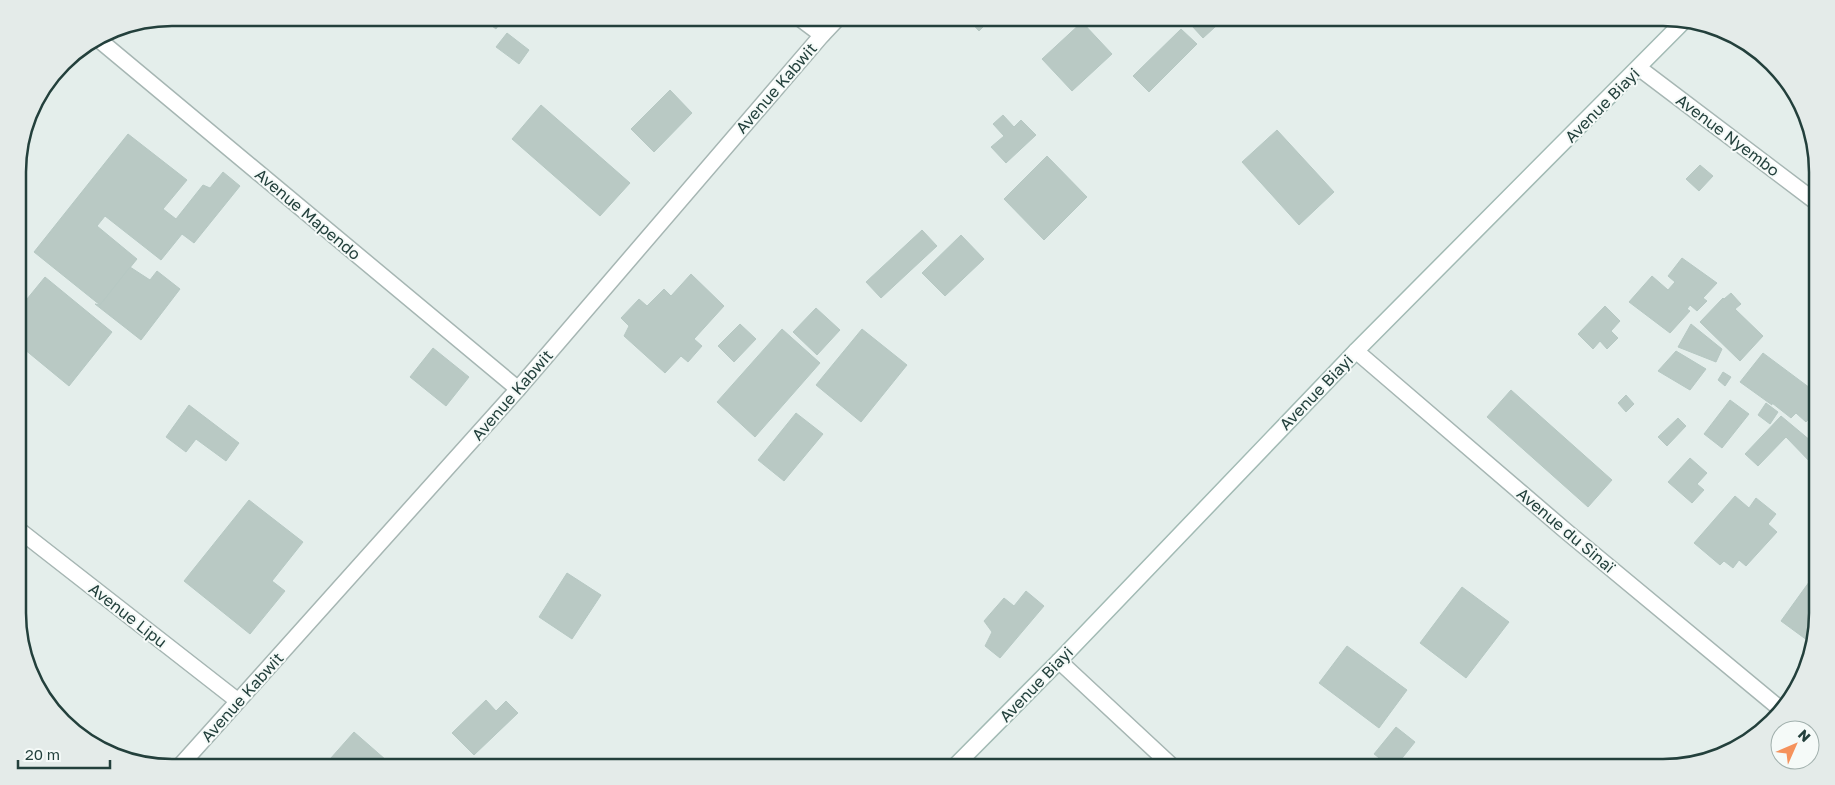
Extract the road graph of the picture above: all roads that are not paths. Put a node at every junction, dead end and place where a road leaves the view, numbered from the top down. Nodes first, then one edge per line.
1 (809, 26) edge
2 (831, 26) edge
3 (1678, 28) edge
4 (822, 35) junction
5 (104, 44) edge
6 (1639, 68) junction
7 (1809, 197) edge
8 (1356, 351) junction
9 (518, 389) junction
10 (26, 536) edge
11 (1059, 661) junction
12 (238, 701) junction
13 (1775, 705) edge
14 (962, 758) edge
15 (1164, 758) edge
16 (187, 759) edge

1 - 4 street
2 - 4 street, Avenue Kabwit
3 - 6 street, Avenue Biayi
4 - 9 street, Avenue Kabwit
5 - 9 street, Avenue Mapendo
6 - 7 street, Avenue Nyembo
6 - 8 street, Avenue Biayi
8 - 11 street, Avenue Biayi
8 - 13 street, Avenue du Sinaï
9 - 12 street, Avenue Kabwit
10 - 12 street, Avenue Lipu
11 - 14 street, Avenue Biayi
11 - 15 street
12 - 16 street, Avenue Kabwit

